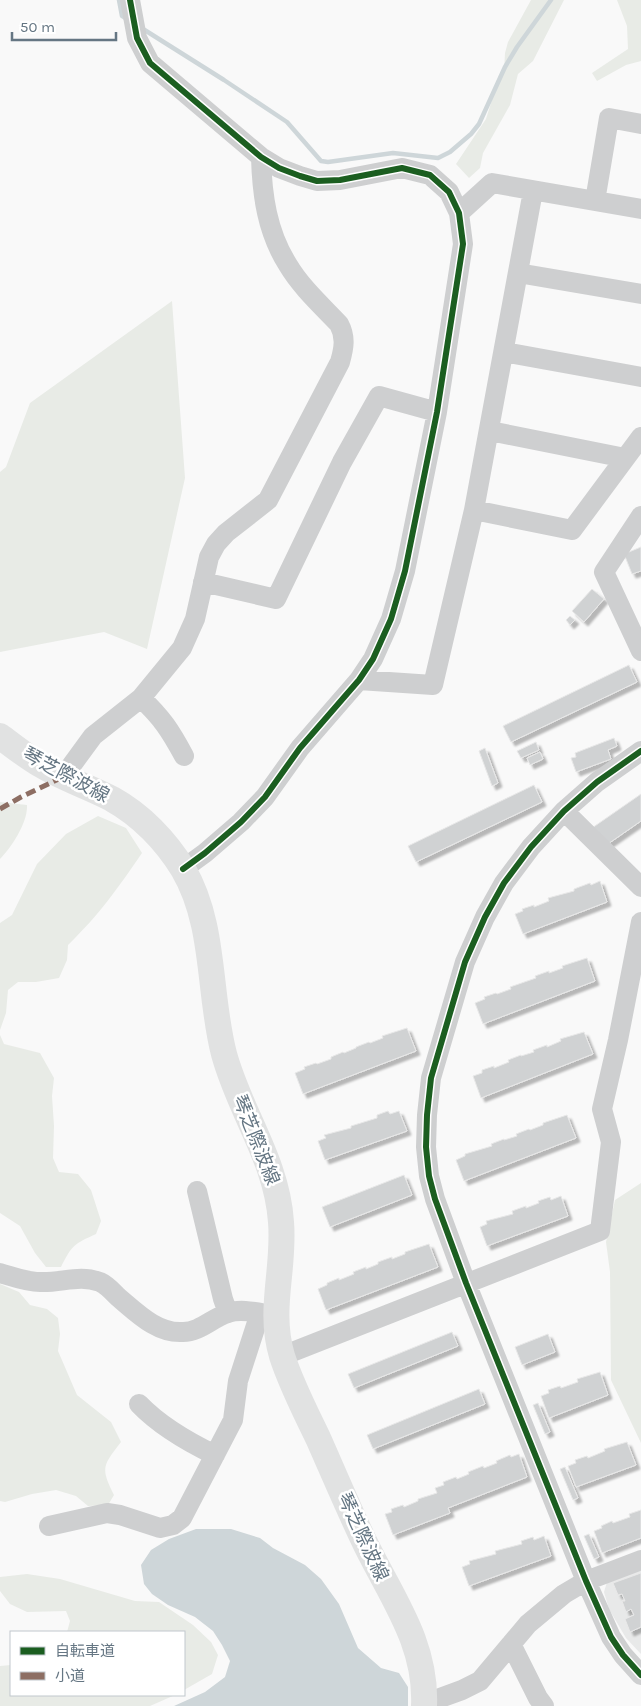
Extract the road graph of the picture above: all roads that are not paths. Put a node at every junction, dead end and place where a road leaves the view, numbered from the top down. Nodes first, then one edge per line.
1 (130, 0) edge
2 (641, 124) edge
3 (261, 157) junction
4 (532, 191) junction
5 (595, 201) junction
6 (641, 209) edge
7 (459, 213) junction
8 (518, 273) junction
9 (641, 294) edge
10 (504, 352) junction
11 (641, 377) edge
12 (437, 412) junction
13 (490, 431) junction
14 (641, 437) edge
15 (625, 458) junction
16 (474, 510) junction
17 (641, 516) edge
18 (203, 582) junction
19 (641, 652) edge
20 (359, 680) junction
21 (141, 698) junction
22 (0, 736) edge
23 (641, 750) edge
24 (184, 756) dead end
25 (63, 777) junction
26 (564, 811) junction
27 (183, 869) junction
28 (637, 876) edge
29 (641, 922) edge
30 (197, 1191) dead end
31 (0, 1273) edge
32 (466, 1283) junction
33 (228, 1312) junction
34 (268, 1314) junction
35 (282, 1356) junction
36 (139, 1404) dead end
37 (215, 1455) junction
38 (49, 1526) dead end
39 (641, 1560) edge
40 (586, 1581) junction
41 (511, 1644) junction
42 (641, 1675) edge
43 (424, 1705) edge
44 (544, 1706) edge

1 - 3 street
2 - 5 street
3 - 7 street
3 - 18 street
4 - 5 street
4 - 7 street
4 - 8 street
5 - 6 street
7 - 12 street
8 - 9 street
8 - 10 street
10 - 11 street
10 - 13 street
12 - 18 street
12 - 20 street
13 - 15 street
13 - 16 street
14 - 15 street
15 - 16 street
16 - 20 street
17 - 19 street
18 - 21 street
20 - 27 street
21 - 24 street
21 - 25 street
22 - 25 main road, 琴芝際波線
23 - 26 street
25 - 27 main road, 琴芝際波線
26 - 28 street
26 - 32 street
27 - 34 main road, 琴芝際波線
29 - 32 street
30 - 33 street
31 - 33 street
32 - 35 street
32 - 40 street
33 - 34 street
34 - 35 main road, 琴芝際波線
34 - 37 street
35 - 43 main road, 琴芝際波線
36 - 37 street
37 - 38 street
39 - 40 street
40 - 41 street
40 - 42 street
41 - 43 street
41 - 44 street

